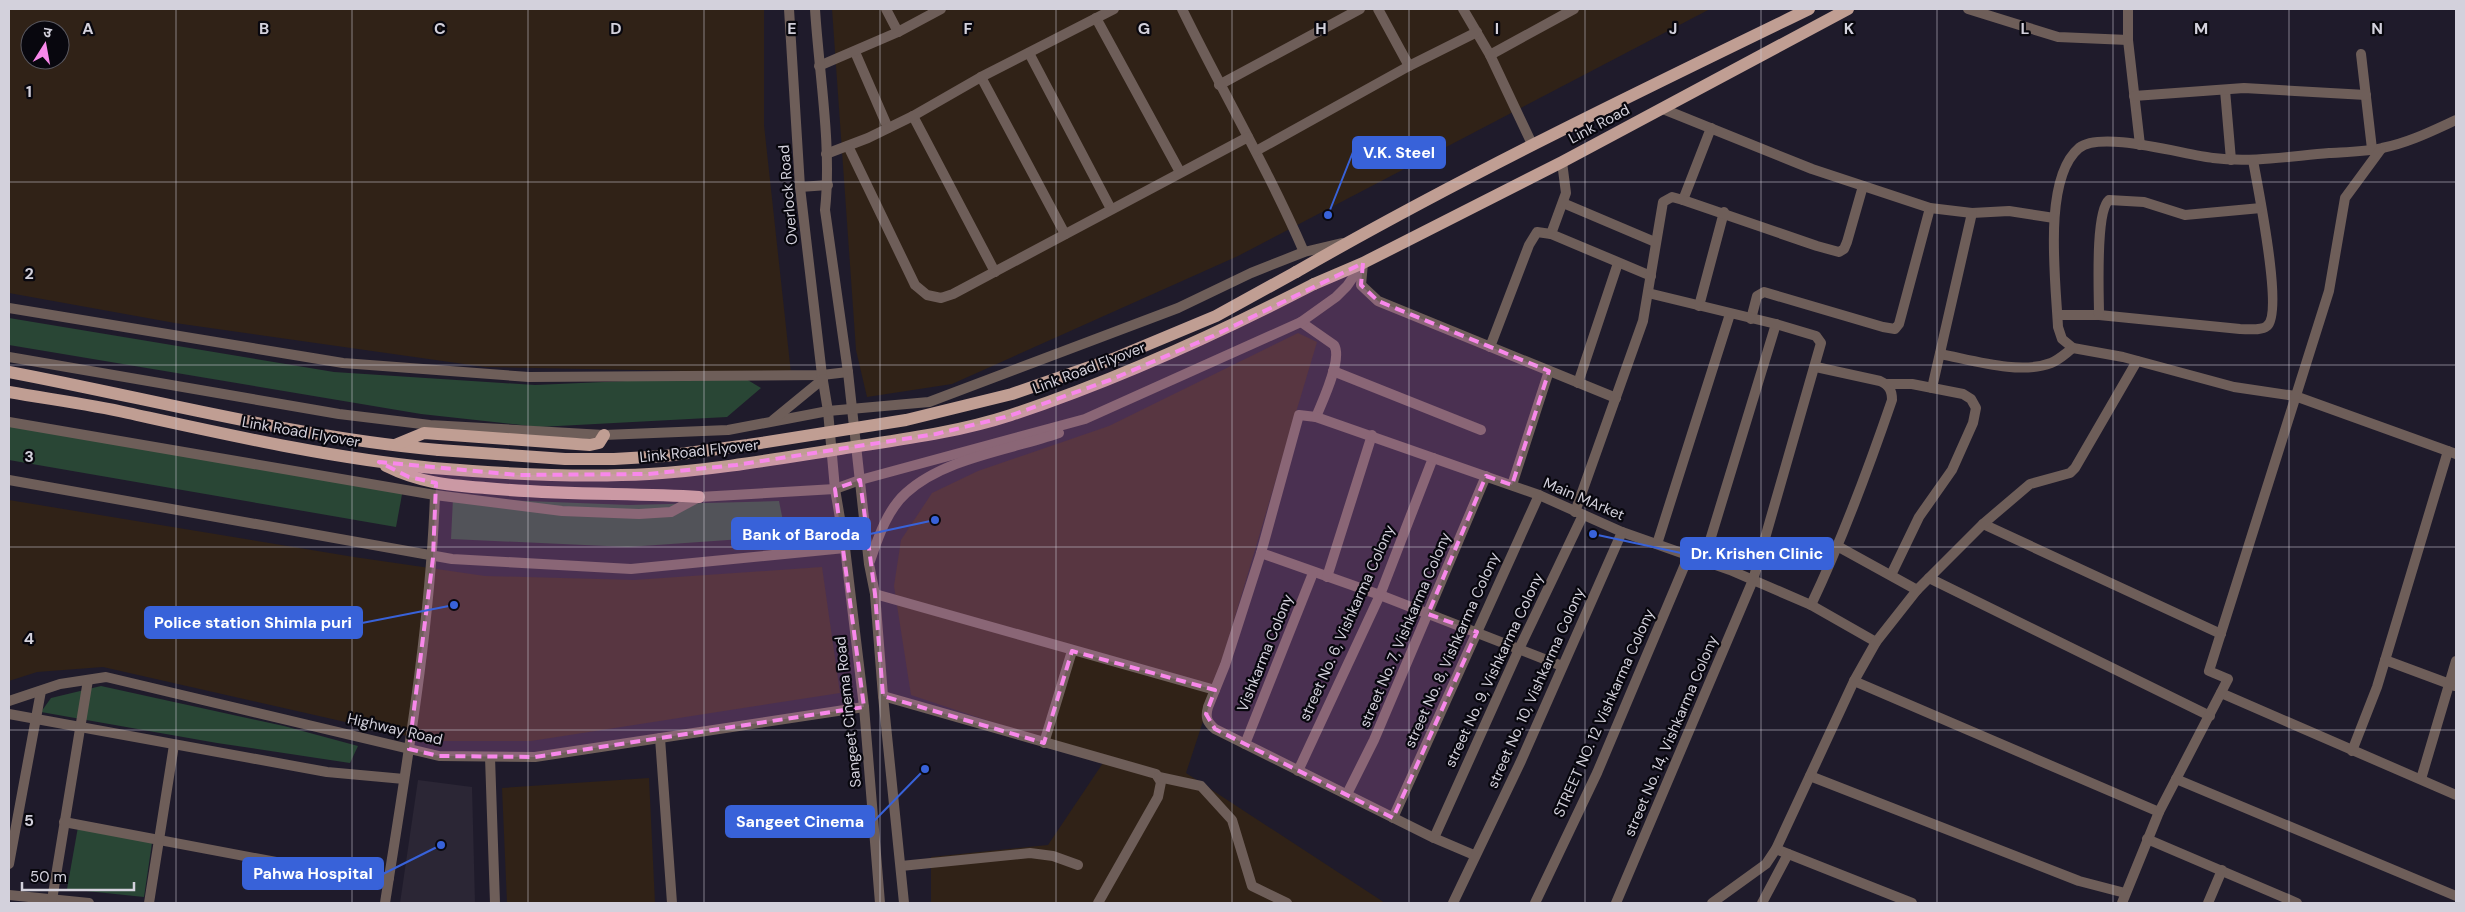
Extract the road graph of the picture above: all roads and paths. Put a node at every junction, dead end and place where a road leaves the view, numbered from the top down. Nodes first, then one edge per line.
1 (789, 9) edge
2 (815, 9) edge
3 (886, 9) edge
4 (942, 9) edge
5 (1114, 9) edge
6 (1182, 9) edge
7 (1360, 9) edge
8 (1378, 9) edge
9 (1464, 9) edge
10 (1574, 9) edge
11 (1809, 9) edge
12 (1848, 9) edge
13 (1968, 9) edge
14 (2128, 9) edge
15 (1560, 12) edge
16 (1096, 18) junction
17 (898, 32) junction
18 (1478, 32) junction
19 (2128, 40) junction
20 (855, 52) junction
21 (1029, 54) junction
22 (2362, 54) dead end
23 (1490, 55) junction
24 (819, 66) junction
25 (1409, 66) junction
26 (981, 77) junction
27 (1219, 85) junction
28 (2225, 90) junction
29 (2366, 95) junction
30 (2134, 96) junction
31 (1663, 109) junction
32 (913, 116) junction
33 (2456, 120) edge
34 (888, 128) junction
35 (1711, 128) junction
36 (1248, 137) junction
37 (1532, 144) junction
38 (2140, 144) junction
39 (848, 146) junction
40 (2377, 149) junction
41 (1256, 151) junction
42 (826, 154) junction
43 (2231, 160) junction
44 (2253, 160) junction
45 (1562, 162) junction
46 (1180, 172) junction
47 (828, 186) junction
48 (1863, 186) junction
49 (800, 188) junction
50 (1684, 200) junction
51 (1563, 203) junction
52 (1930, 208) junction
53 (2261, 208) junction
54 (1110, 209) junction
55 (1724, 212) junction
56 (1972, 213) junction
57 (2054, 218) junction
58 (1065, 234) junction
59 (1551, 234) junction
60 (1351, 240) junction
61 (1655, 242) junction
62 (1304, 252) junction
63 (1618, 262) junction
64 (1363, 263) junction
65 (995, 272) junction
66 (1650, 276) junction
67 (1648, 294) junction
68 (1699, 306) junction
69 (9, 308) edge
70 (1730, 314) junction
71 (2099, 314) junction
72 (2058, 315) junction
73 (1751, 319) junction
74 (1301, 322) junction
75 (1776, 324) junction
76 (1490, 347) junction
77 (2073, 348) junction
78 (1940, 354) junction
79 (9, 357) edge
80 (2137, 361) junction
81 (1816, 367) junction
82 (1550, 371) junction
83 (9, 372) edge
84 (848, 372) junction
85 (1333, 372) junction
86 (822, 377) junction
87 (1578, 382) junction
88 (1886, 384) junction
89 (1932, 388) junction
90 (9, 392) edge
91 (2295, 396) junction
92 (1616, 398) junction
93 (852, 408) junction
94 (828, 411) junction
95 (1316, 417) junction
96 (1085, 419) junction
97 (772, 420) junction
98 (9, 422) edge
99 (1481, 430) dead end
100 (604, 435) junction
101 (1372, 436) junction
102 (393, 446) junction
103 (2452, 453) edge
104 (1433, 458) junction
105 (379, 462) junction
106 (1486, 476) junction
107 (9, 480) edge
108 (860, 480) junction
109 (1512, 486) junction
110 (835, 489) junction
111 (435, 494) junction
112 (1539, 495) junction
113 (699, 496) junction
114 (1579, 514) junction
115 (1983, 524) junction
116 (1622, 532) junction
117 (1657, 544) junction
118 (1839, 547) junction
119 (845, 548) junction
120 (1261, 553) junction
121 (1688, 554) junction
122 (433, 555) junction
123 (1704, 560) junction
124 (869, 564) junction
125 (1313, 573) junction
126 (1891, 575) junction
127 (1327, 577) junction
128 (1929, 578) junction
129 (1754, 580) junction
130 (1917, 590) junction
131 (875, 594) junction
132 (1380, 595) junction
133 (1811, 606) junction
134 (1428, 614) junction
135 (1477, 632) junction
136 (2221, 634) junction
137 (1876, 642) junction
138 (1519, 648) junction
139 (1072, 651) junction
140 (2385, 660) junction
141 (2456, 661) edge
142 (1562, 666) junction
143 (88, 680) junction
144 (1854, 681) junction
145 (2453, 685) edge
146 (1215, 690) junction
147 (41, 691) junction
148 (2221, 693) junction
149 (883, 696) junction
150 (9, 702) edge
151 (864, 707) junction
152 (9, 714) edge
153 (2210, 716) junction
154 (35, 719) junction
155 (80, 727) junction
156 (660, 738) junction
157 (1044, 743) junction
158 (1245, 744) junction
159 (174, 746) junction
160 (408, 749) junction
161 (2352, 751) junction
162 (490, 756) junction
163 (1298, 771) junction
164 (1159, 776) junction
165 (1810, 776) junction
166 (404, 779) junction
167 (2176, 779) junction
168 (2421, 779) junction
169 (1347, 794) junction
170 (2456, 795) edge
171 (2159, 812) junction
172 (1393, 818) junction
173 (64, 822) junction
174 (159, 838) junction
175 (1434, 838) junction
176 (2147, 839) junction
177 (1776, 849) junction
178 (1788, 854) junction
179 (1474, 856) junction
180 (9, 864) edge
181 (1078, 865) dead end
182 (900, 866) junction
183 (2222, 870) junction
184 (389, 878) junction
185 (9, 895) edge
186 (2456, 896) edge
187 (2123, 898) edge
188 (46, 900) edge
189 (1718, 902) edge
190 (89, 903) edge
191 (149, 903) edge
192 (385, 903) edge
193 (495, 903) edge
194 (672, 903) edge
195 (880, 903) edge
196 (904, 903) edge
197 (1098, 903) edge
198 (1287, 903) edge
199 (1452, 903) edge
200 (1535, 903) edge
201 (1616, 903) edge
202 (1762, 903) edge
203 (1912, 903) edge
204 (2208, 903) edge
205 (2297, 903) edge

1 - 49 street, Overlock Road
2 - 24 street
3 - 17 street
4 - 17 street
5 - 16 street
6 - 27 street
7 - 27 street
8 - 25 street
9 - 18 street
10 - 15 street
11 - 37 main road, Link Road
12 - 31 main road, Link Road
13 - 19 street
14 - 19 street
15 - 23 street
16 - 21 street
16 - 46 street
17 - 20 street
18 - 23 street
18 - 25 street
19 - 30 street
20 - 24 street
20 - 34 street
21 - 26 street
21 - 54 street
22 - 29 street
23 - 37 street
24 - 42 street
25 - 41 street
26 - 32 street
26 - 58 street
27 - 36 street
28 - 29 street
28 - 30 street
28 - 43 street
29 - 40 street
30 - 38 street
31 - 35 street
31 - 45 main road, Link Road
32 - 34 street
32 - 65 street
33 - 40 street
34 - 39 street
35 - 48 street
35 - 50 street
36 - 41 street
36 - 46 street
37 - 60 main road, Link Road
38 - 43 street
38 - 57 street
39 - 42 street
39 - 65 street
40 - 44 street
40 - 91 street
41 - 62 street
42 - 47 street
43 - 44 street
44 - 53 street
45 - 51 street
45 - 64 main road, Link Road
46 - 54 street
47 - 49 street
47 - 84 street
48 - 52 street
48 - 55 street
49 - 86 street, Overlock Road
50 - 55 street
50 - 61 street, street No. 9, Vishkarma Colony
51 - 59 street
51 - 61 street
52 - 56 street
52 - 73 street
53 - 71 street
53 - 71 street
54 - 58 street
55 - 68 street
56 - 57 street
56 - 78 street
57 - 72 street
58 - 65 street
59 - 63 street
59 - 76 street
60 - 62 street
60 - 102 main road, Link Road Flyover, bridge
61 - 66 street, street No. 9, Vishkarma Colony
62 - 93 street
63 - 66 street
63 - 87 street
64 - 74 street
64 - 76 street
64 - 105 main road, Link Road Flyover, bridge
66 - 67 street, street No. 9, Vishkarma Colony
67 - 68 street
67 - 92 street, street No. 9, Vishkarma Colony
68 - 70 street
69 - 86 street
70 - 73 street
70 - 117 street
71 - 72 street
72 - 77 street
73 - 75 street
74 - 85 street
74 - 96 street
75 - 81 street, street No. 14, Vishkarma Colony
75 - 123 street
76 - 82 street
77 - 78 street
77 - 80 street
78 - 89 street
79 - 100 street
80 - 91 street
80 - 115 street
81 - 88 street
81 - 129 street, street No. 14, Vishkarma Colony
82 - 87 street
82 - 109 street
83 - 102 main road, Link Road Flyover
84 - 86 street
84 - 93 street
85 - 95 street
85 - 99 street
86 - 94 street, Overlock Road
86 - 97 street
87 - 92 street
88 - 89 street
88 - 118 street
89 - 126 street
90 - 105 main road, Link Road Flyover
91 - 103 street
91 - 136 street
92 - 114 street, street No. 9, Vishkarma Colony
93 - 94 street
93 - 108 street
94 - 97 street
94 - 110 street, Overlock Road
95 - 101 street, Main MArket
95 - 120 street
96 - 108 street
96 - 124 street
97 - 100 street
98 - 111 street
100 - 102 main road
101 - 104 street, Main MArket
101 - 127 street
103 - 140 street
104 - 106 street, Main MArket
104 - 132 street, street No. 6, Vishkarma Colony
105 - 113 main road
106 - 109 street, Main MArket
106 - 134 street, street No. 7, Vishkarma Colony
107 - 122 street
108 - 110 street
108 - 124 street
109 - 112 street, Main MArket
110 - 113 street
110 - 119 street, Sangeet Cinema Road
111 - 113 street
111 - 122 street
112 - 114 street, Main MArket
112 - 135 street, street No. 8, Vishkarma Colony
114 - 116 street, Main MArket
114 - 138 street, street No. 9, Vishkarma Colony
115 - 128 street
115 - 136 street
116 - 117 street, Main MArket
116 - 142 street, street No. 10, Vishkarma Colony
117 - 121 street, Main MArket
118 - 126 street
118 - 133 street
119 - 122 street
119 - 151 street, Sangeet Cinema Road
120 - 125 street
120 - 146 street
121 - 123 street, Main MArket
121 - 200 street, STREET NO. 12 Vishkarma Colony
122 - 160 street
123 - 129 street, Main MArket
124 - 131 street
125 - 127 street
125 - 158 street, Vishkarma Colony
126 - 130 street
127 - 132 street
128 - 130 street
128 - 153 street
129 - 133 street, Main MArket
129 - 201 street, street No. 14, Vishkarma Colony
130 - 137 street
131 - 139 street
131 - 149 street
132 - 134 street
132 - 163 street, street No. 6, Vishkarma Colony
133 - 137 street, Main MArket
134 - 135 street
134 - 169 street, street No. 7, Vishkarma Colony
135 - 138 street
135 - 172 street, street No. 8, Vishkarma Colony
136 - 148 street
137 - 144 street
138 - 142 street
138 - 175 street, street No. 9, Vishkarma Colony
139 - 146 street
139 - 157 street
140 - 145 street
140 - 161 street
141 - 145 street
142 - 179 street, street No. 10, Vishkarma Colony
143 - 147 street, Highway Road
143 - 155 street
143 - 160 street, Highway Road
144 - 165 street
144 - 171 street
145 - 168 street
146 - 158 street
147 - 150 street, Highway Road
147 - 154 street
148 - 153 street
148 - 161 street
149 - 157 street
149 - 182 street
151 - 156 street, Highway Road
151 - 195 street, Sangeet Cinema Road
152 - 154 street
153 - 167 street
154 - 155 street
154 - 180 street
155 - 159 street
155 - 173 street
156 - 162 street, Highway Road
156 - 194 street
157 - 164 street
158 - 163 street
159 - 166 street
159 - 174 street
160 - 162 street, Highway Road
160 - 166 street
161 - 168 street
162 - 193 street
163 - 169 street
164 - 197 street
164 - 198 street
165 - 177 street
165 - 187 street
166 - 184 street
167 - 171 street
167 - 186 street
168 - 170 street
169 - 172 street
171 - 176 street
172 - 175 street
173 - 174 street
173 - 188 street
174 - 184 street
174 - 191 street
175 - 179 street
176 - 183 street
176 - 187 street
177 - 178 street
177 - 189 street
178 - 202 street
178 - 203 street
179 - 199 street, street No. 10, Vishkarma Colony
181 - 182 street
182 - 196 street
183 - 204 street
183 - 205 street
184 - 192 street
185 - 188 street
188 - 190 street

